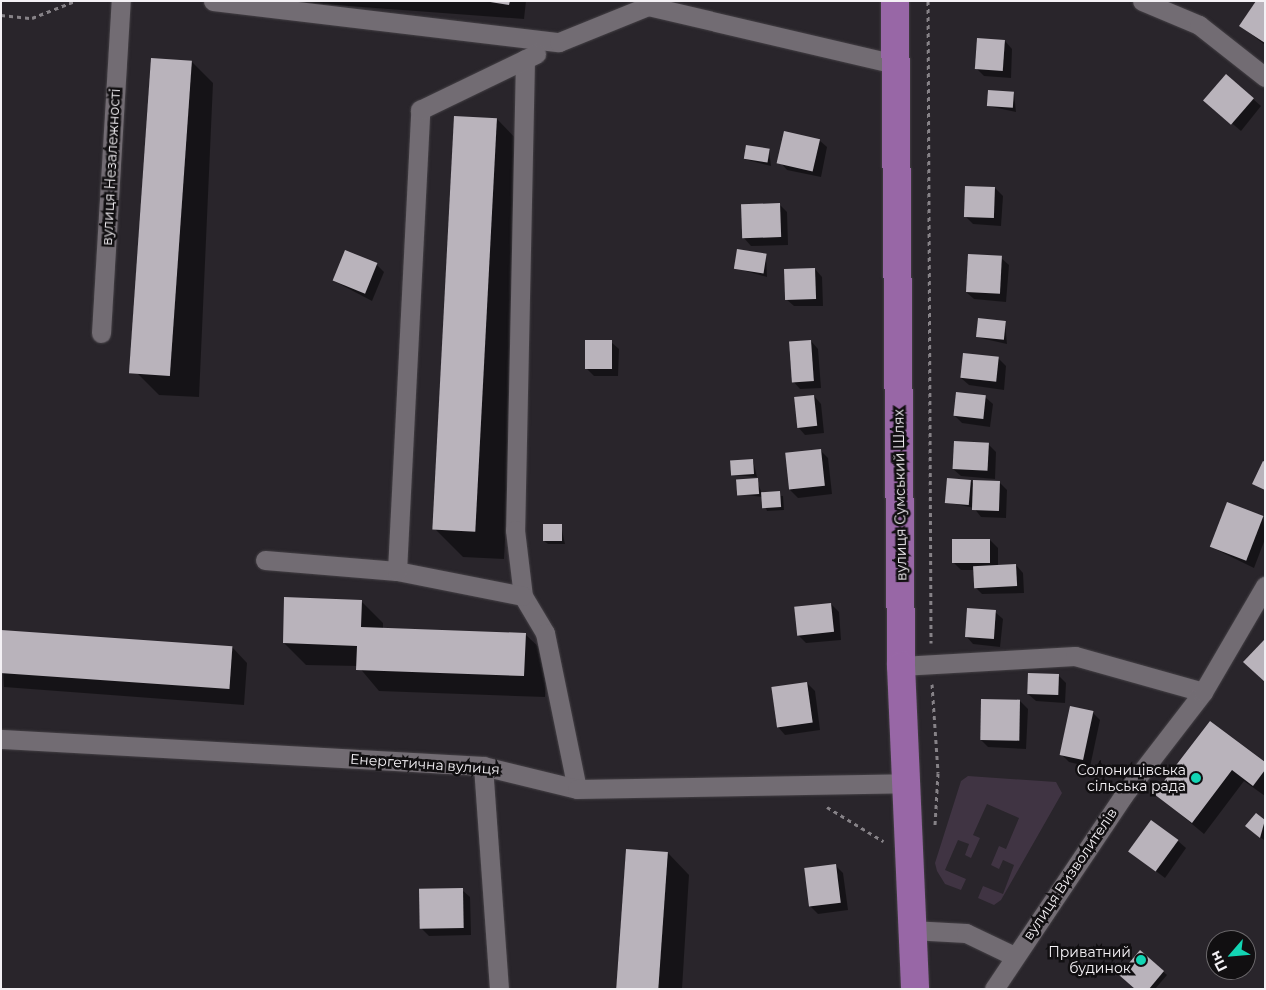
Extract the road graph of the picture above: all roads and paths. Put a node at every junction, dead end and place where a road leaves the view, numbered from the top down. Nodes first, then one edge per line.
1 (75, 1) edge
2 (121, 1) edge
3 (213, 1) edge
4 (895, 1) edge
5 (928, 1) edge
6 (1142, 1) edge
7 (1, 15) edge
8 (560, 42) junction
9 (526, 59) junction
10 (895, 64) junction
11 (1265, 77) edge
12 (101, 333) dead end
13 (265, 560) dead end
14 (397, 571) junction
15 (1265, 586) edge
16 (524, 596) junction
17 (931, 665) junction
18 (901, 666) junction
19 (1203, 692) junction
20 (1, 738) edge
21 (483, 766) junction
22 (938, 773) dead end
23 (906, 783) junction
24 (577, 789) junction
25 (912, 930) junction
26 (1014, 956) junction
27 (499, 989) edge
28 (915, 989) edge
29 (994, 989) edge

1 - 7 path
2 - 12 street, вулиця Незалежності
3 - 8 street
4 - 10 main road, вулиця Сумський Шлях
5 - 17 path
6 - 11 street
8 - 9 street
8 - 10 street
9 - 14 street
9 - 16 street
10 - 18 main road, вулиця Сумський Шлях
13 - 14 street
14 - 16 street
15 - 19 street, вулиця Визволителів
16 - 24 street
17 - 18 street
17 - 19 street
17 - 22 path
18 - 23 main road, вулиця Сумський Шлях
19 - 26 street, вулиця Визволителів
20 - 21 street, Енергетична вулиця
21 - 24 street, Енергетична вулиця
21 - 27 street
23 - 24 street, Енергетична вулиця
23 - 25 main road, вулиця Сумський Шлях
25 - 26 street
25 - 28 main road, вулиця Сумський Шлях
26 - 29 street, вулиця Визволителів

